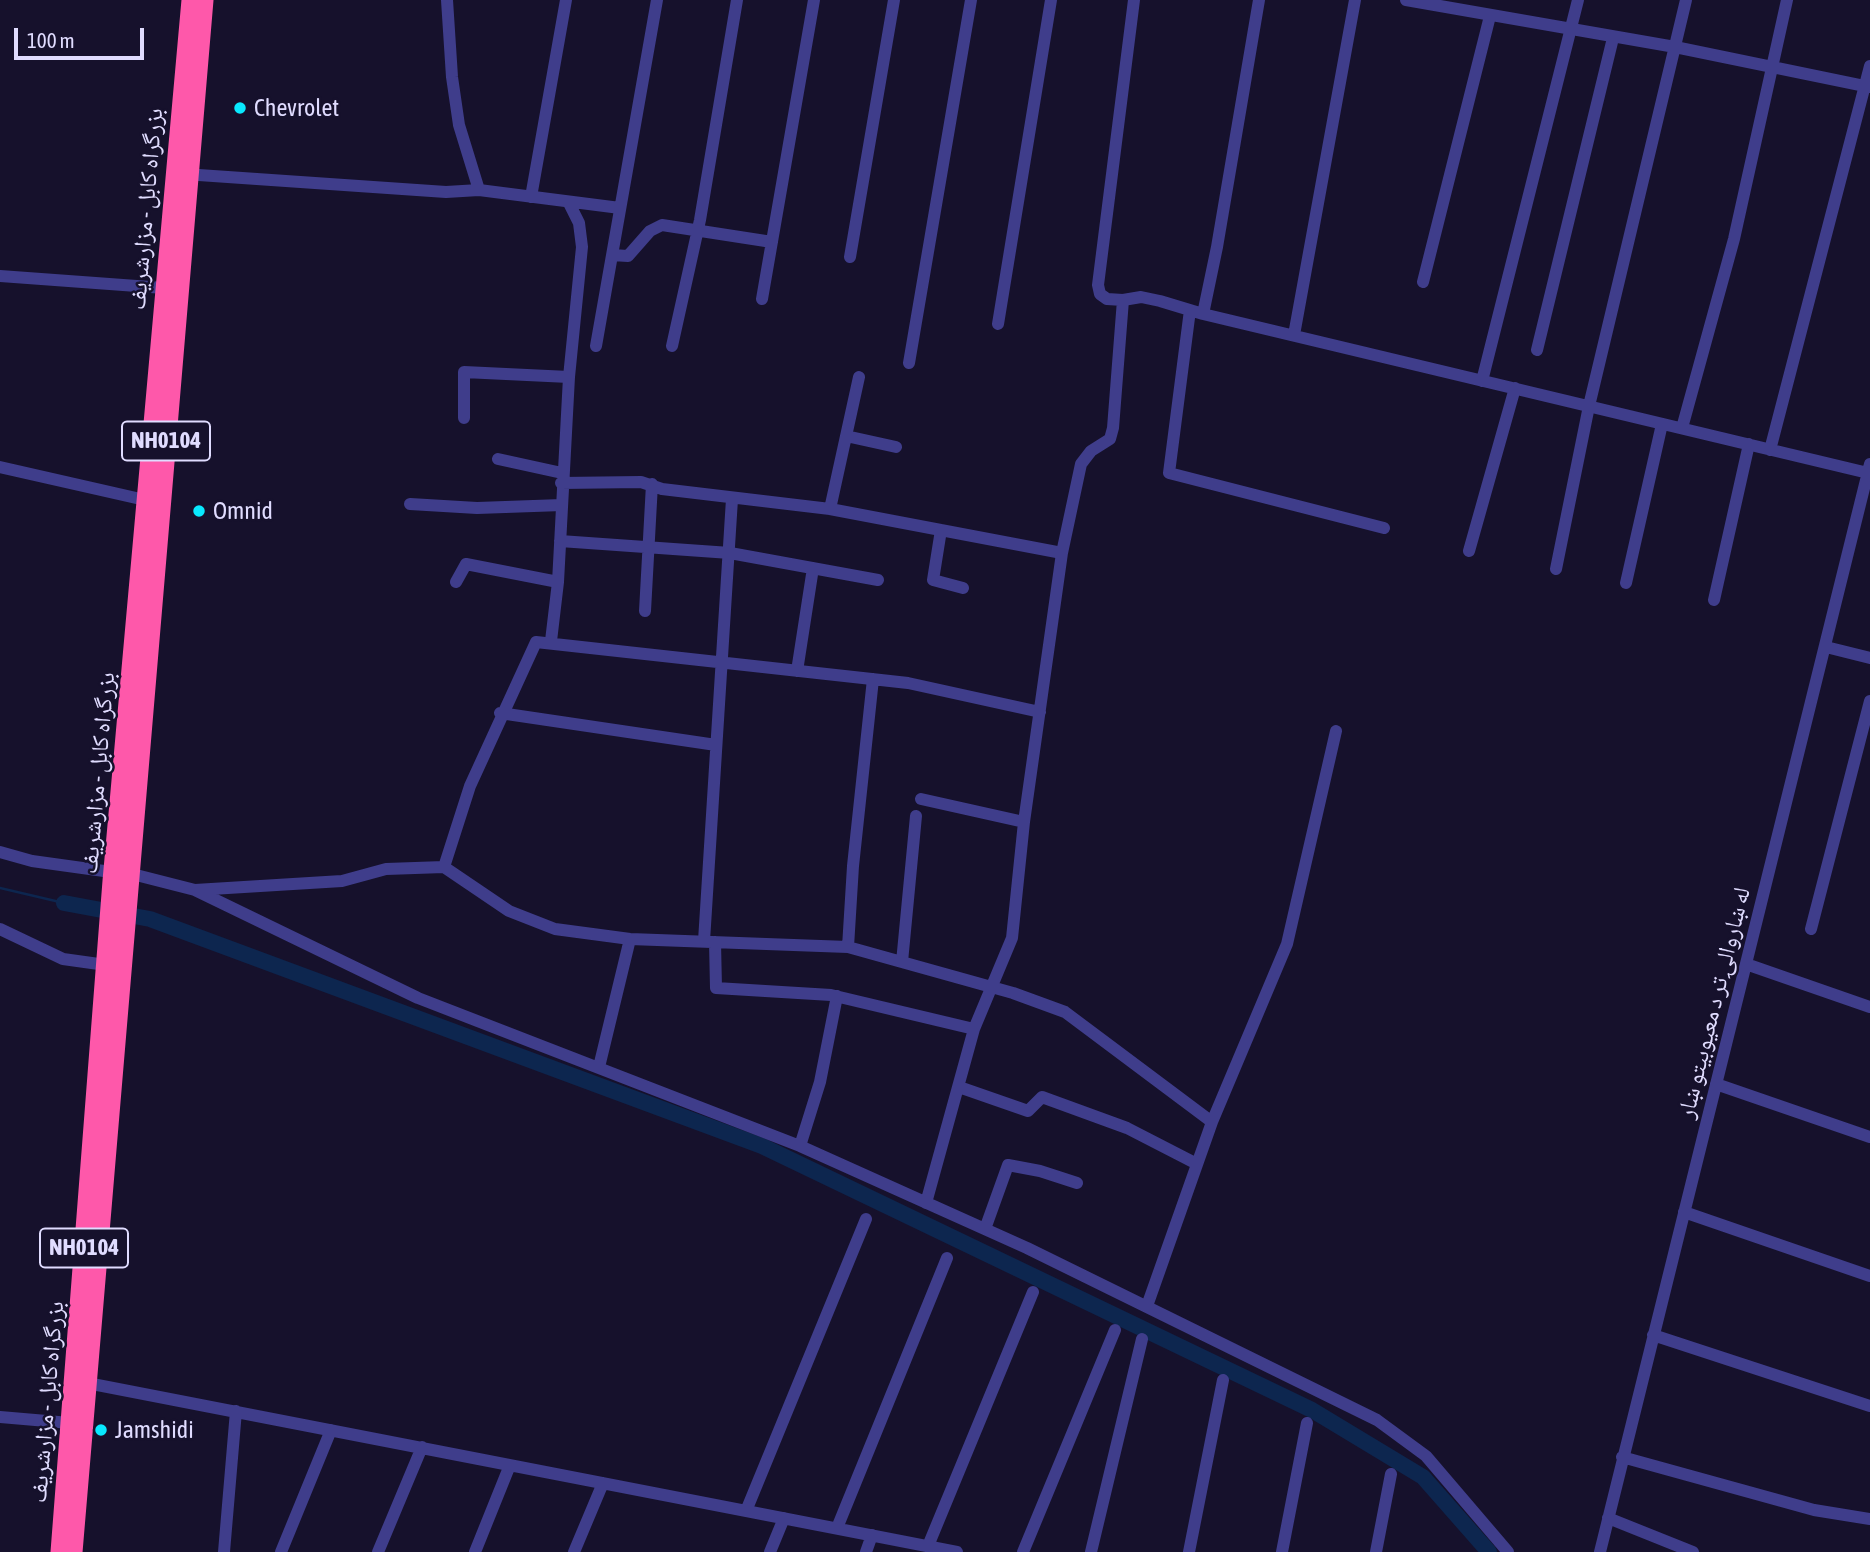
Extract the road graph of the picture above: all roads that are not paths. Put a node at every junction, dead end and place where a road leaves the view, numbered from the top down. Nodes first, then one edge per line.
1 (191, 0) edge
2 (204, 0) edge
3 (447, 0) edge
4 (566, 0) edge
5 (657, 0) edge
6 (737, 0) edge
7 (814, 0) edge
8 (894, 0) edge
9 (971, 0) edge
10 (1051, 0) edge
11 (1134, 0) edge
12 (1259, 0) edge
13 (1354, 0) edge
14 (1406, 0) edge
15 (1578, 0) edge
16 (1686, 0) edge
17 (1787, 0) edge
18 (1490, 16) junction
19 (1571, 31) junction
20 (1613, 38) junction
21 (1675, 47) junction
22 (1773, 66) junction
23 (1870, 66) edge
24 (1867, 87) edge
25 (181, 174) junction
26 (479, 190) junction
27 (531, 197) junction
28 (569, 203) junction
29 (620, 208) junction
30 (697, 229) junction
31 (772, 242) junction
32 (612, 255) junction
33 (850, 257) dead end
34 (0, 276) edge
35 (1423, 282) dead end
36 (164, 288) junction
37 (762, 299) dead end
38 (1124, 300) junction
39 (1197, 312) junction
40 (998, 324) dead end
41 (1294, 335) junction
42 (596, 346) dead end
43 (672, 346) dead end
44 (1537, 350) dead end
45 (909, 363) dead end
46 (569, 377) junction
47 (859, 377) dead end
48 (1482, 381) junction
49 (1515, 388) junction
50 (1589, 406) junction
51 (464, 418) dead end
52 (1662, 424) junction
53 (1682, 428) junction
54 (846, 436) junction
55 (1749, 444) junction
56 (896, 447) dead end
57 (1770, 450) junction
58 (498, 459) dead end
59 (0, 467) edge
60 (1869, 469) edge
61 (562, 478) junction
62 (652, 484) junction
63 (732, 499) junction
64 (145, 500) junction
65 (410, 504) dead end
66 (562, 505) junction
67 (830, 509) junction
68 (1384, 528) dead end
69 (941, 530) junction
70 (560, 541) junction
71 (649, 546) junction
72 (1469, 551) dead end
73 (730, 553) junction
74 (1062, 553) junction
75 (813, 568) junction
76 (1556, 569) dead end
77 (878, 579) dead end
78 (456, 582) dead end
79 (558, 582) junction
80 (1626, 583) dead end
81 (963, 588) dead end
82 (1714, 600) dead end
83 (645, 611) dead end
84 (551, 641) junction
85 (1826, 647) junction
86 (1870, 658) edge
87 (721, 663) junction
88 (797, 671) junction
89 (873, 679) junction
90 (1870, 701) edge
91 (1040, 712) junction
92 (500, 713) junction
93 (1336, 732) dead end
94 (716, 745) junction
95 (921, 799) dead end
96 (916, 816) dead end
97 (1024, 822) junction
98 (0, 852) edge
99 (444, 867) junction
100 (121, 877) junction
101 (195, 890) junction
102 (0, 929) edge
103 (1811, 929) dead end
104 (630, 939) junction
105 (709, 942) junction
106 (116, 944) junction
107 (848, 947) junction
108 (902, 962) junction
109 (1746, 964) junction
110 (106, 965) junction
111 (991, 988) junction
112 (837, 996) junction
113 (1870, 1007) edge
114 (974, 1029) junction
115 (599, 1067) junction
116 (1716, 1084) junction
117 (959, 1087) junction
118 (1212, 1122) junction
119 (1870, 1137) edge
120 (800, 1146) junction
121 (1197, 1164) junction
122 (1077, 1183) dead end
123 (926, 1203) junction
124 (1684, 1212) junction
125 (866, 1219) dead end
126 (985, 1229) junction
127 (947, 1258) dead end
128 (1870, 1276) edge
129 (1033, 1292) dead end
130 (1147, 1306) junction
131 (1115, 1330) dead end
132 (1653, 1335) junction
133 (1142, 1339) dead end
134 (1223, 1380) dead end
135 (80, 1382) junction
136 (1870, 1406) edge
137 (236, 1411) junction
138 (0, 1418) edge
139 (70, 1423) junction
140 (1307, 1423) dead end
141 (331, 1430) junction
142 (422, 1447) junction
143 (1622, 1457) junction
144 (510, 1465) junction
145 (1391, 1474) dead end
146 (603, 1483) junction
147 (746, 1511) junction
148 (784, 1518) junction
149 (1608, 1518) junction
150 (1870, 1519) edge
151 (837, 1528) junction
152 (873, 1535) junction
153 (928, 1546) junction
154 (60, 1552) edge
155 (73, 1552) edge
156 (224, 1552) edge
157 (281, 1552) edge
158 (379, 1552) edge
159 (475, 1552) edge
160 (574, 1552) edge
161 (770, 1552) edge
162 (866, 1552) edge
163 (957, 1552) edge
164 (1023, 1552) edge
165 (1091, 1552) edge
166 (1189, 1552) edge
167 (1282, 1552) edge
168 (1377, 1552) edge
169 (1508, 1552) edge
170 (1600, 1552) edge
171 (1693, 1552) edge

1 - 25 highway, بزرگراه کابل - مزارشریف / NH0104
2 - 25 highway, بزرگراه کابل - مزارشریف / NH0104
3 - 26 street
4 - 27 street
5 - 29 street
6 - 30 street
7 - 31 street
8 - 33 street
9 - 45 street
10 - 40 street
11 - 38 street
12 - 39 street
13 - 41 street
14 - 18 street
15 - 19 street
16 - 21 street
17 - 22 street
18 - 19 street
18 - 35 street
19 - 20 street
19 - 48 street
20 - 21 street
20 - 44 street
21 - 22 street
21 - 50 street
22 - 24 street
22 - 53 street
23 - 24 street
24 - 57 street
25 - 26 street
25 - 36 highway, بزرگراه کابل - مزارشریف / NH0104
25 - 100 highway, بزرگراه کابل - مزارشریف / NH0104
26 - 27 street
27 - 28 street
28 - 29 street
28 - 46 street
29 - 32 street
30 - 31 street
30 - 32 street
30 - 43 street
31 - 37 street
32 - 42 street
34 - 36 street
36 - 64 highway, بزرگراه کابل - مزارشریف / NH0104
38 - 39 street
38 - 74 street
39 - 41 street
39 - 68 street
41 - 48 street
46 - 51 street
46 - 61 street
47 - 54 street
48 - 49 street
49 - 50 street
49 - 72 street
50 - 52 street
50 - 76 street
52 - 53 street
52 - 80 street
53 - 55 street
54 - 56 street
54 - 67 street
55 - 57 street
55 - 82 street
57 - 60 street
58 - 61 street
59 - 64 street
60 - 85 street, له ښاروالۍ تر د معیوبیتو ښار
61 - 62 street
61 - 66 street
62 - 63 street
62 - 71 street
63 - 67 street
63 - 73 street
64 - 100 highway, بزرگراه کابل - مزارشریف / NH0104
65 - 66 street
66 - 70 street
67 - 69 street
69 - 74 street
69 - 81 street
70 - 71 street
70 - 79 street
71 - 73 street
71 - 83 street
73 - 75 street
73 - 87 street
74 - 91 street
75 - 77 street
75 - 88 street
78 - 79 street
79 - 84 street
84 - 87 street
84 - 92 street
85 - 86 street
85 - 109 street, له ښاروالۍ تر د معیوبیتو ښار
87 - 88 street
87 - 94 street
88 - 89 street
89 - 91 street
89 - 107 street
90 - 103 street
91 - 97 street
92 - 94 street
92 - 99 street
93 - 118 street
94 - 105 street
95 - 97 street
96 - 108 street
97 - 111 street
98 - 100 street
99 - 101 street
99 - 104 street
100 - 101 street
100 - 106 highway, بزرگراه کابل - مزارشریف / NH0104
101 - 115 street
102 - 110 street
104 - 105 street
104 - 115 street
105 - 107 street
105 - 112 street
106 - 110 highway, بزرگراه کابل - مزارشریف / NH0104
106 - 135 highway, بزرگراه کابل - مزارشریف / NH0104
107 - 108 street
108 - 111 street
109 - 113 street
109 - 116 street, له ښاروالۍ تر د معیوبیتو ښار
110 - 135 highway, بزرگراه کابل - مزارشریف / NH0104
111 - 114 street
111 - 118 street
112 - 114 street
112 - 120 street
114 - 117 street
115 - 120 street
116 - 119 street
116 - 124 street, له ښاروالۍ تر د معیوبیتو ښار
117 - 121 street
117 - 123 street
118 - 121 street
120 - 123 street
121 - 130 street
122 - 126 street
123 - 126 street
124 - 128 street
124 - 132 street, له ښاروالۍ تر د معیوبیتو ښار
125 - 147 street
126 - 130 street
127 - 151 street
129 - 153 street
130 - 169 street
131 - 164 street
132 - 136 street
132 - 143 street, له ښاروالۍ تر د معیوبیتو ښار
133 - 165 street
134 - 166 street
135 - 137 street
135 - 139 highway, بزرگراه کابل - مزارشریف / NH0104
135 - 155 highway, بزرگراه کابل - مزارشریف / NH0104
137 - 141 street
137 - 156 street
138 - 139 street
139 - 154 highway, بزرگراه کابل - مزارشریف / NH0104
140 - 167 street
141 - 142 street
141 - 157 street
142 - 144 street
142 - 158 street
143 - 149 street, له ښاروالۍ تر د معیوبیتو ښار
143 - 150 street
144 - 146 street
144 - 159 street
145 - 168 street
146 - 147 street
146 - 160 street
147 - 148 street
148 - 151 street
148 - 161 street
149 - 170 street, له ښاروالۍ تر د معیوبیتو ښار
149 - 171 street
151 - 152 street
152 - 153 street
152 - 162 street
153 - 163 street

